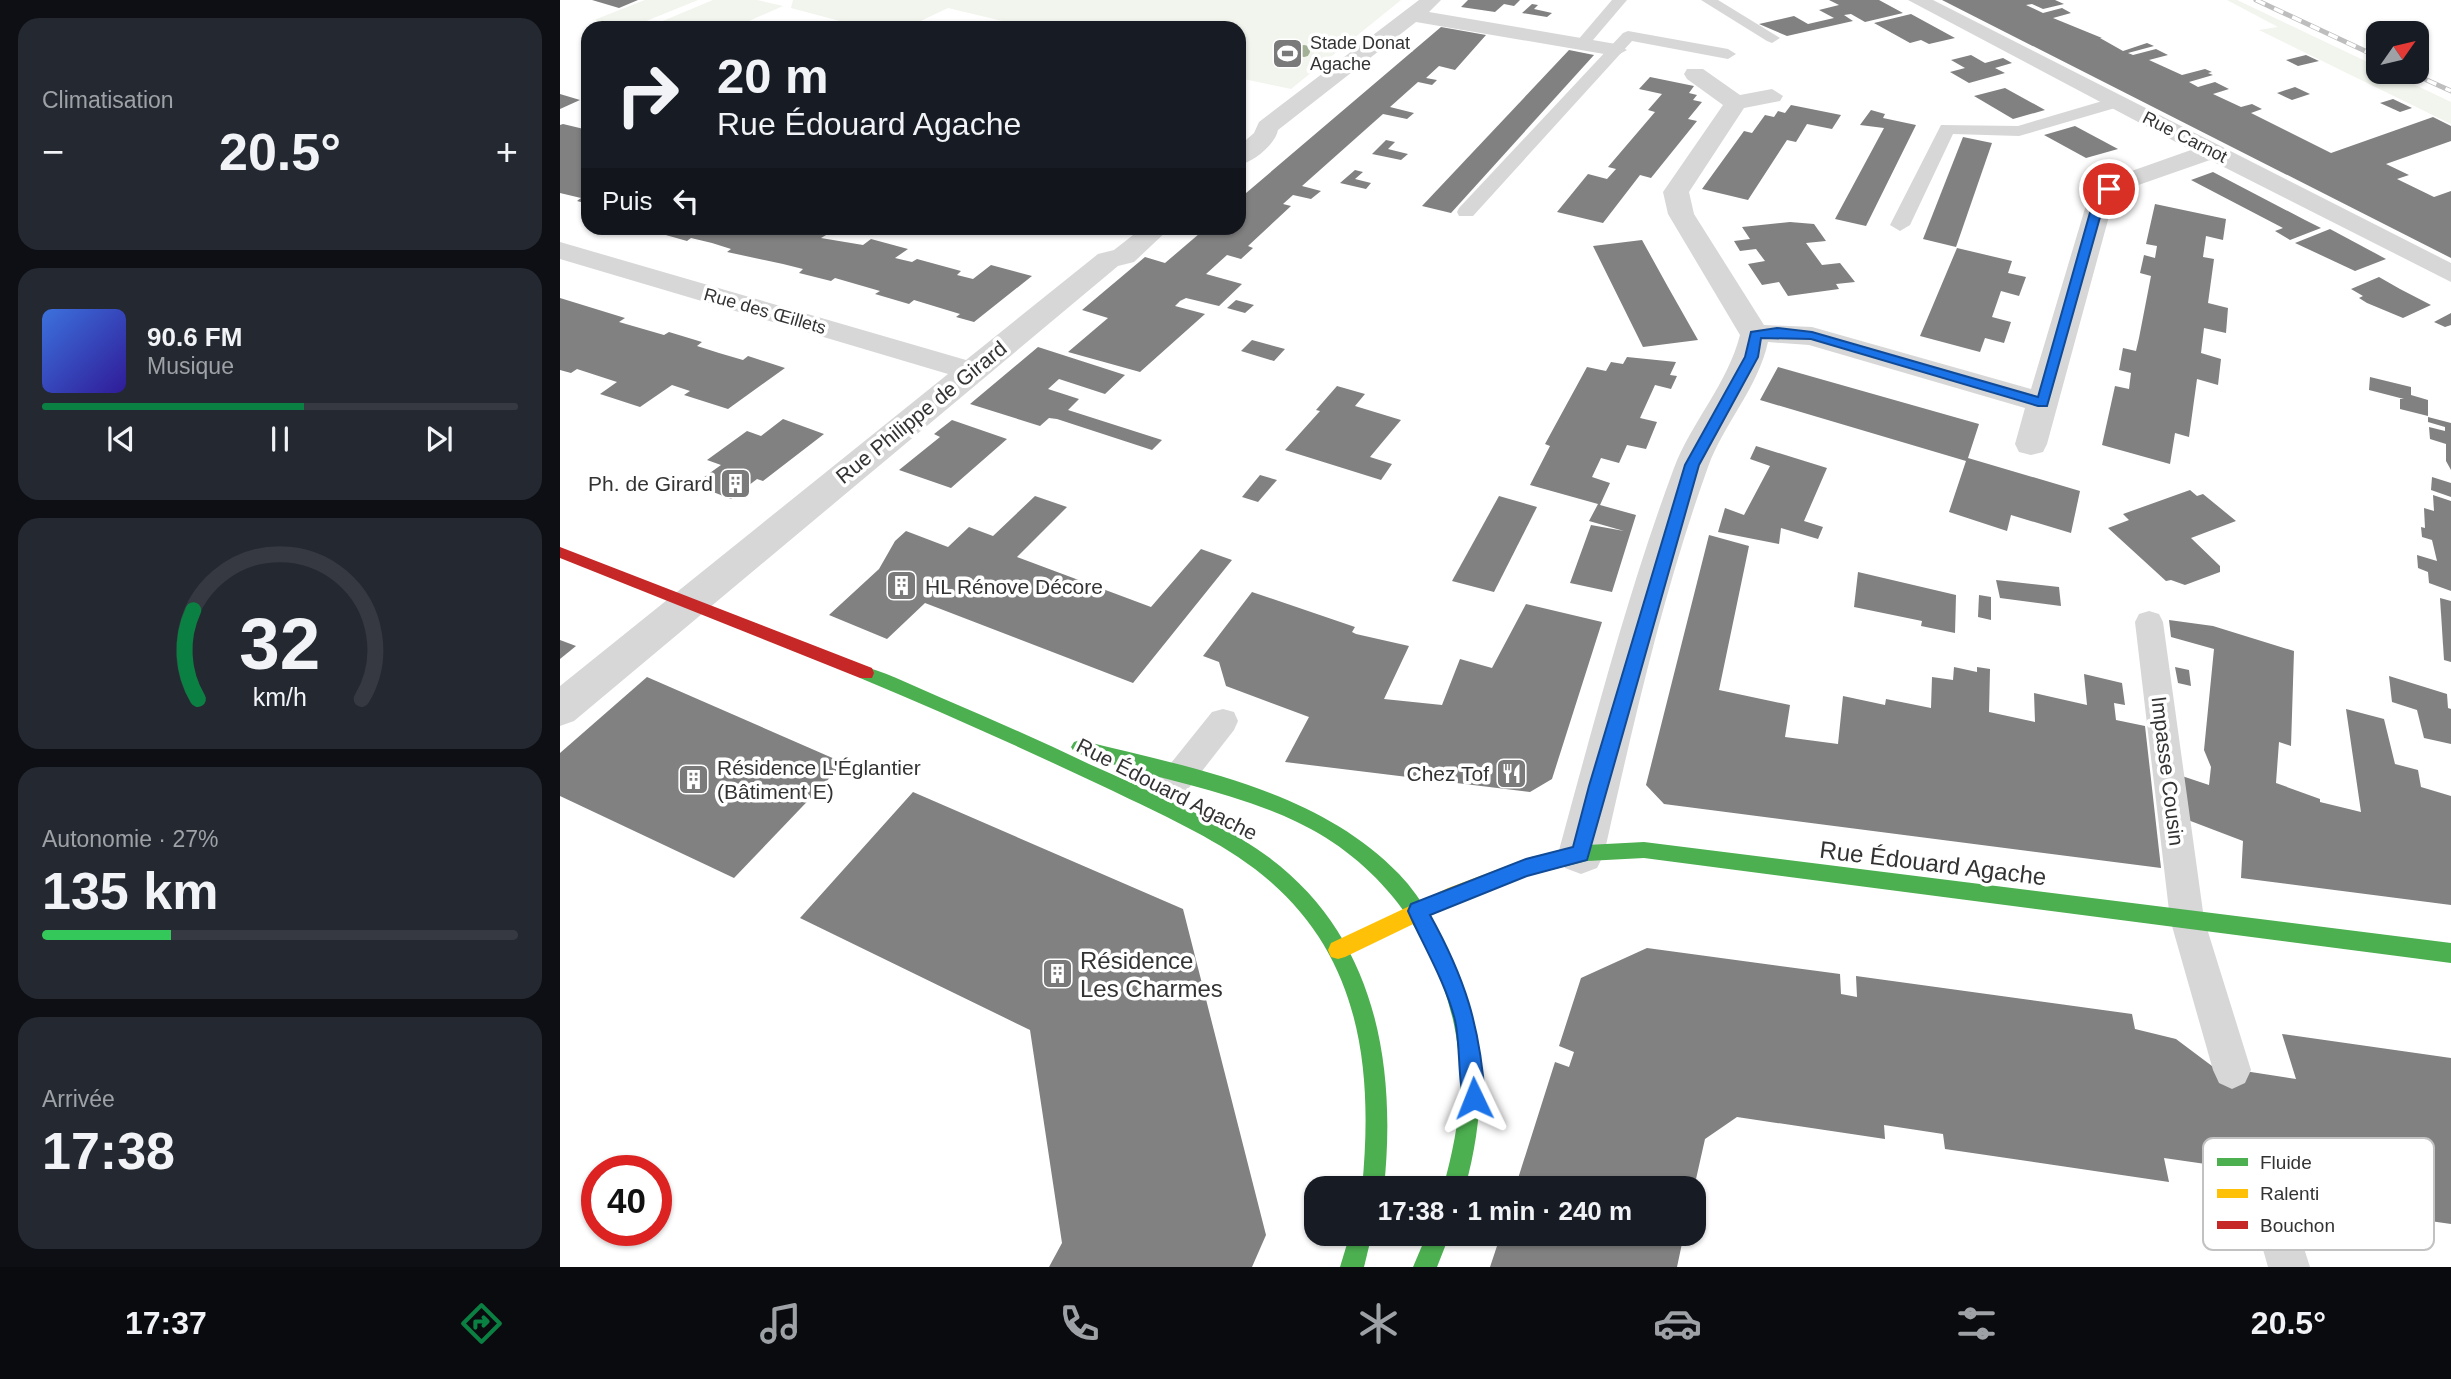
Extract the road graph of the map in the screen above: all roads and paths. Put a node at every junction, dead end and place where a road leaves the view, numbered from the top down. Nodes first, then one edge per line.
1 (1431, 0) edge
2 (1620, 0) edge
3 (1708, 0) edge
4 (1918, 0) edge
5 (1413, 15) junction
6 (1772, 38) dead end
7 (1582, 44) junction
8 (1616, 50) junction
9 (1728, 54) dead end
10 (1695, 74) dead end
11 (1772, 96) dead end
12 (2116, 102) junction
13 (1736, 103) junction
14 (2212, 151) junction
15 (1246, 152) edge
16 (1466, 212) dead end
17 (1900, 225) dead end
18 (1149, 235) edge
19 (560, 250) edge
20 (2451, 274) edge
21 (1755, 335) junction
22 (970, 371) junction
23 (2043, 403) junction
24 (2031, 444) dead end
25 (560, 552) edge
26 (687, 603) junction
27 (2149, 622) dead end
28 (560, 709) edge
29 (980, 719) junction
30 (1223, 721) dead end
31 (1181, 773) junction
32 (1159, 805) junction
33 (1581, 854) junction
34 (1418, 911) junction
35 (2187, 919) junction
36 (1339, 950) junction
37 (2451, 953) edge
38 (2232, 1070) dead end
39 (1375, 1176) edge
40 (1458, 1176) edge
41 (1358, 1246) edge
42 (1433, 1246) edge
43 (2283, 1250) edge
44 (1352, 1267) edge
45 (1425, 1267) edge
46 (2288, 1267) edge

1 - 5 street
2 - 7 lane
3 - 6 lane
4 - 12 street, Rue Carnot
5 - 7 street
5 - 15 street
7 - 8 street
8 - 9 lane
8 - 16 lane
10 - 13 street
11 - 13 street
12 - 14 street, Rue Carnot
12 - 17 lane
13 - 21 street
14 - 20 street, Rue Carnot
14 - 23 street
18 - 22 street, Rue Philippe de Girard
19 - 22 street, Rue des Œillets
21 - 23 street
21 - 33 street
22 - 26 street, Rue Philippe de Girard
23 - 24 street
25 - 26 street, Rue Édouard Agache
26 - 28 street, Rue Philippe de Girard
26 - 29 street, Rue Édouard Agache
27 - 35 lane, Impasse Cousin
29 - 31 street, Rue Édouard Agache
29 - 32 street, Rue Édouard Agache
30 - 31 lane
31 - 32 lane
31 - 34 street, Rue Édouard Agache
32 - 36 street, Rue Édouard Agache
33 - 34 street, Rue Édouard Agache
33 - 35 street, Rue Édouard Agache
34 - 36 street, Rue Édouard Agache
34 - 40 street
35 - 37 street, Rue Édouard Agache
35 - 38 lane, Impasse Cousin
36 - 39 street
41 - 44 street
42 - 45 street
43 - 46 lane

